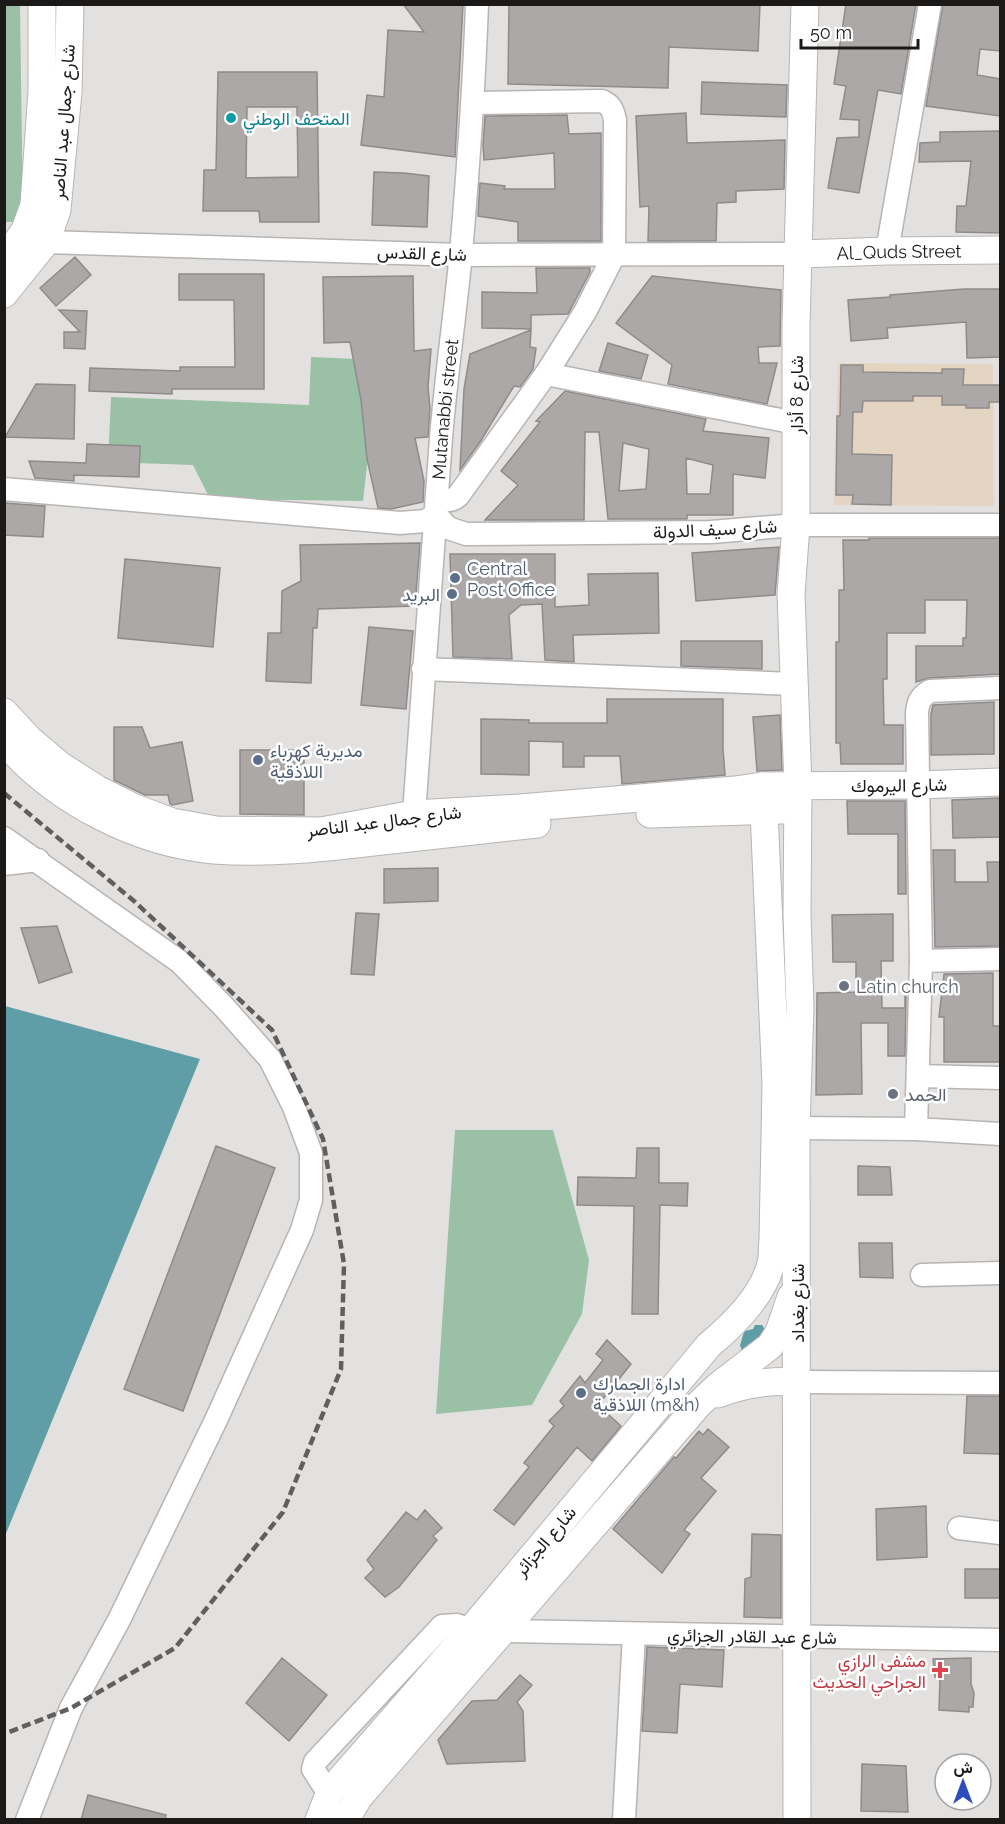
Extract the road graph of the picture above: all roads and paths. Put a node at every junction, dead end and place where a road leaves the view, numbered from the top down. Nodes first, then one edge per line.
1 (42, 4) edge
2 (70, 4) edge
3 (477, 4) edge
4 (805, 4) edge
5 (930, 4) edge
6 (42, 91) junction
7 (68, 92) junction
8 (473, 103) junction
9 (46, 208) junction
10 (46, 242) junction
11 (1000, 250) edge
12 (887, 251) junction
13 (799, 254) junction
14 (460, 255) junction
15 (614, 255) junction
16 (4, 260) edge
17 (4, 294) edge
18 (546, 374) junction
19 (796, 423) junction
20 (4, 489) edge
21 (437, 505) junction
22 (796, 525) junction
23 (1000, 525) edge
24 (423, 669) junction
25 (793, 684) junction
26 (1000, 688) edge
27 (4, 712) edge
28 (4, 741) edge
29 (1000, 782) edge
30 (919, 785) junction
31 (798, 798) junction
32 (763, 799) junction
33 (414, 814) junction
34 (4, 838) edge
35 (38, 860) junction
36 (4, 864) edge
37 (1000, 959) edge
38 (921, 961) junction
39 (918, 1076) junction
40 (1000, 1078) edge
41 (796, 1128) junction
42 (916, 1130) junction
43 (1000, 1134) edge
44 (771, 1262) joint
45 (797, 1270) junction
46 (1000, 1273) edge
47 (922, 1275) dead end
48 (797, 1382) junction
49 (1000, 1383) edge
50 (699, 1404) junction
51 (959, 1528) dead end
52 (1000, 1533) edge
53 (472, 1628) junction
54 (504, 1631) junction
55 (634, 1634) junction
56 (795, 1636) junction
57 (1000, 1640) edge
58 (342, 1791) junction
59 (27, 1820) edge
60 (319, 1820) edge
61 (345, 1820) edge
62 (624, 1820) edge
63 (797, 1820) edge

1 - 6 main road, شارع جمال عبد الناصر
2 - 7 main road, شارع جمال عبد الناصر
3 - 8 street, Mutanabbi street
4 - 13 main road, شارع 8 أذار
5 - 12 street
6 - 7 main road
6 - 9 main road, شارع جمال عبد الناصر
7 - 9 main road, شارع جمال عبد الناصر
8 - 14 street, Mutanabbi street
8 - 15 street
9 - 10 main road, شارع جمال عبد الناصر
9 - 16 main road, شارع جمال عبد الناصر
10 - 14 street, شارع القدس
10 - 17 main road, شارع جمال عبد الناصر
11 - 12 main road, Al_Quds Street
12 - 13 main road, Al_Quds Street
13 - 15 street, شارع القدس
13 - 19 main road, شارع 8 أذار
14 - 15 street, شارع القدس
14 - 21 street, Mutanabbi street
15 - 18 street
18 - 19 street
18 - 21 street
19 - 22 main road, شارع 8 أذار
20 - 21 street
21 - 22 street, شارع سيف الدولة
21 - 24 street, Mutanabbi street
22 - 23 street, شارع سيف الدولة
22 - 25 main road, شارع 8 أذار
24 - 25 street
24 - 33 street, Mutanabbi street
25 - 31 main road, شارع 8 أذار
26 - 30 street
27 - 33 main road, شارع جمال عبد الناصر
28 - 32 main road, شارع جمال عبد الناصر
29 - 30 main road, شارع اليرموك
30 - 31 main road, شارع اليرموك
30 - 38 street
31 - 32 main road, شارع جمال عبد الناصر
31 - 41 main road, شارع بغداد
32 - 33 main road, شارع جمال عبد الناصر
32 - 44 main road, شارع بغداد
34 - 35 street
35 - 36 street
35 - 59 street
37 - 38 street
38 - 39 street
39 - 40 street
39 - 42 street
41 - 42 street
41 - 45 main road, شارع بغداد
42 - 43 street
44 - 53 main road, شارع الجزائر
45 - 48 main road, شارع بغداد
45 - 50 main road, شارع الجزائر
46 - 47 street
48 - 49 street
48 - 50 main road
48 - 56 main road, شارع بغداد
50 - 54 main road, شارع الجزائر
51 - 52 street
53 - 54 main road
53 - 58 main road, شارع الجزائر
54 - 55 street, شارع عبد القادر الجزائري
54 - 58 main road, شارع الجزائر
55 - 56 street, شارع عبد القادر الجزائري
55 - 62 street
56 - 57 street, شارع عبد القادر الجزائري
56 - 63 main road, شارع بغداد
58 - 60 main road, شارع الجزائر
58 - 61 main road, شارع الجزائر

